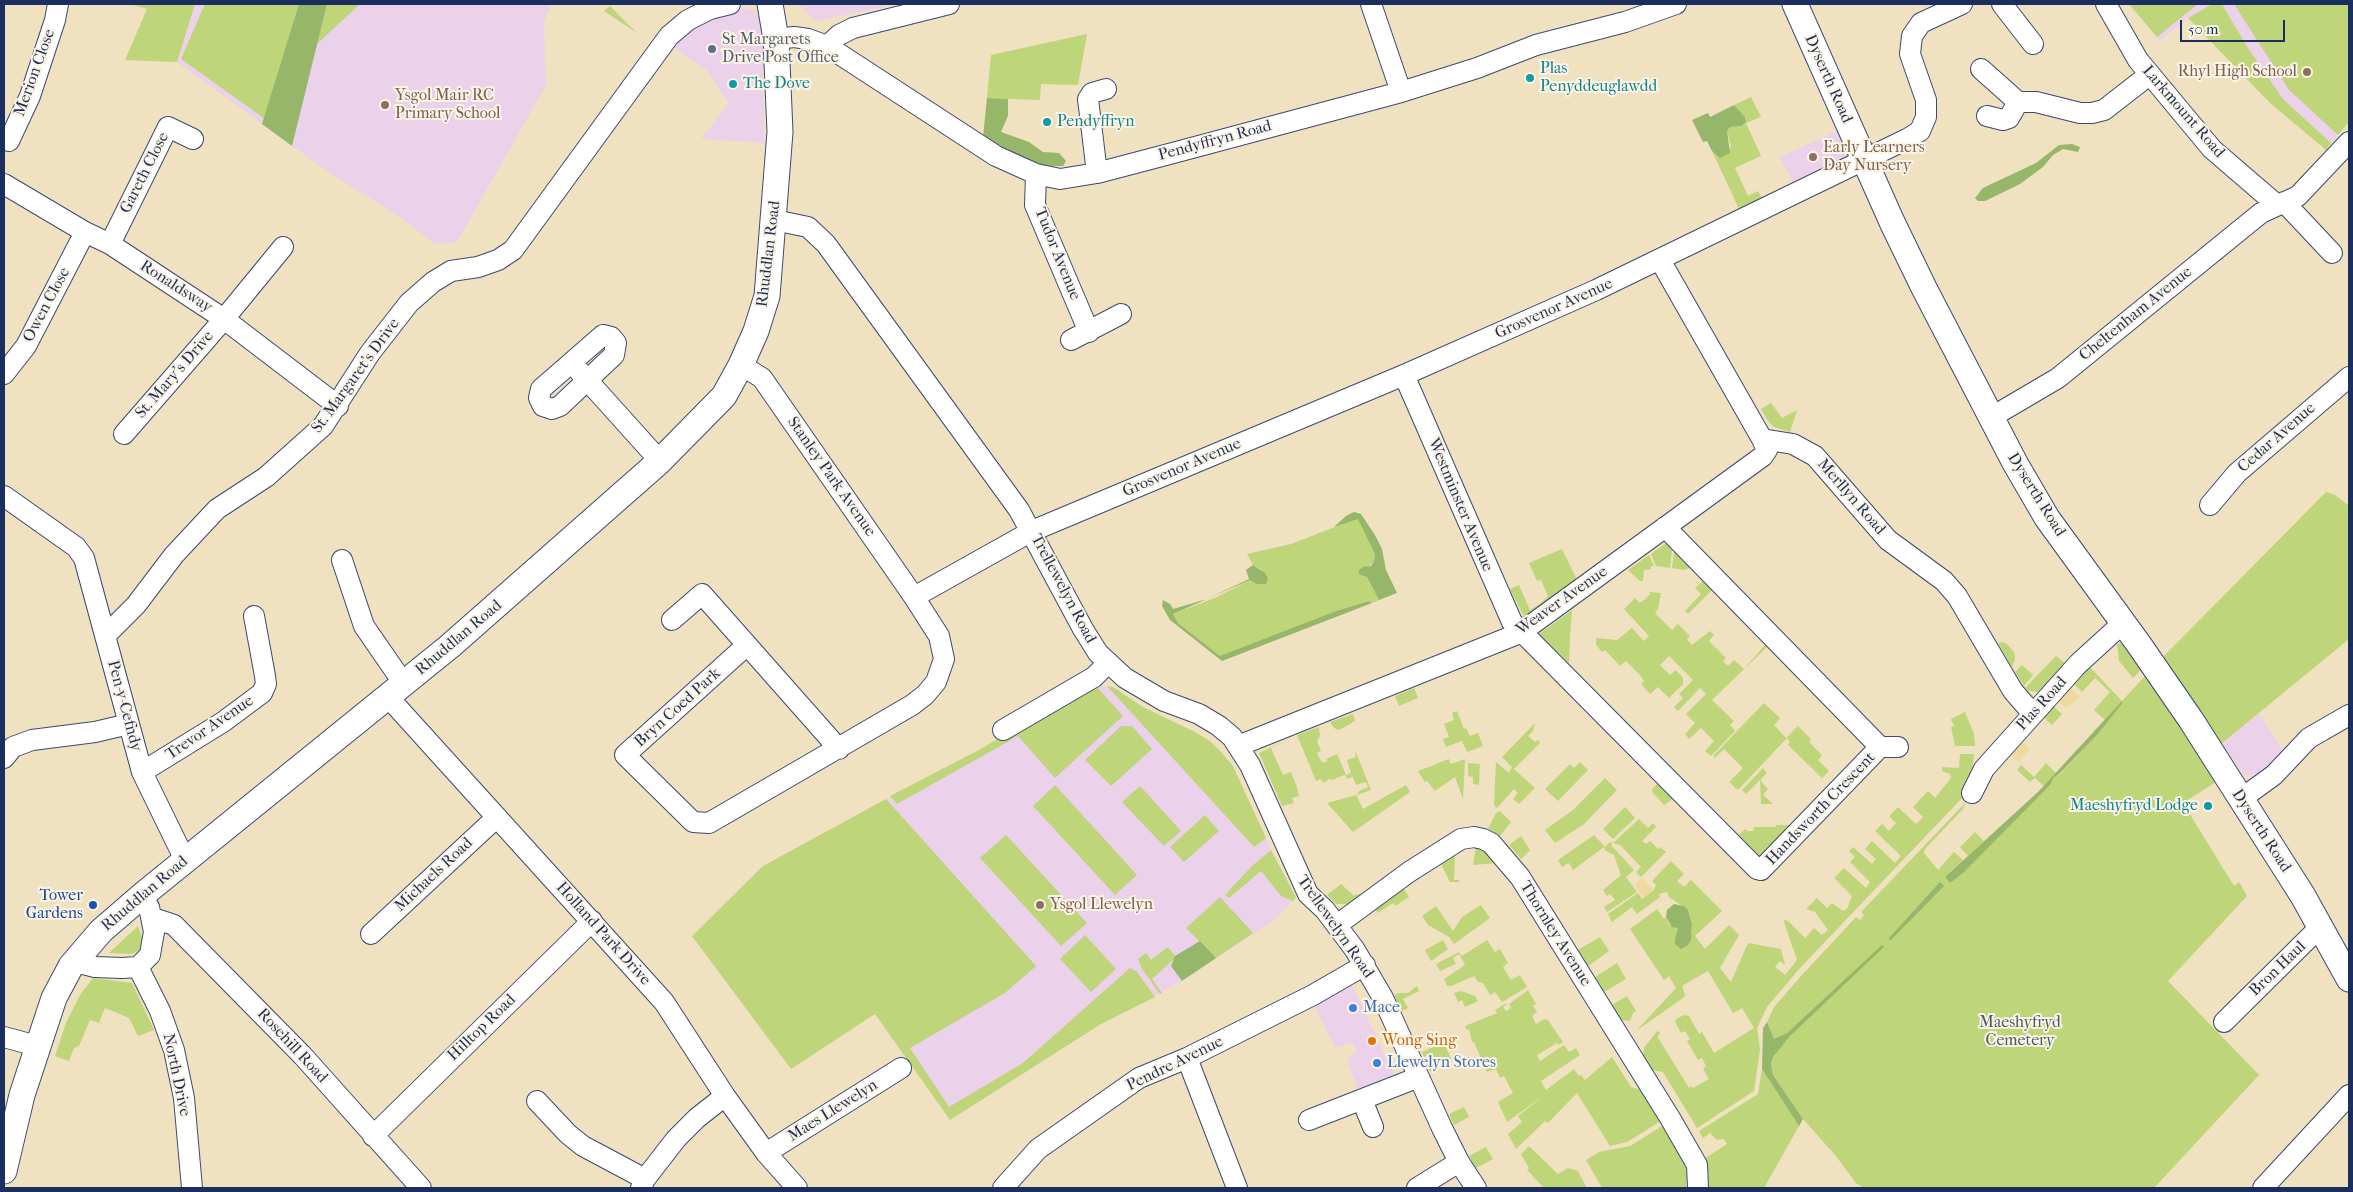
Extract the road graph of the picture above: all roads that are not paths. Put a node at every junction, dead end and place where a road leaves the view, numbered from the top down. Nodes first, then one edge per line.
1 (58, 4) edge
2 (730, 4) edge
3 (770, 4) edge
4 (949, 4) edge
5 (1371, 4) edge
6 (1676, 4) edge
7 (1795, 4) edge
8 (1962, 4) edge
9 (2002, 4) edge
10 (2106, 4) edge
11 (776, 39) junction
12 (2033, 44) dead end
13 (827, 46) junction
14 (1981, 69) dead end
15 (2149, 75) junction
16 (1106, 89) dead end
17 (1402, 92) junction
18 (2018, 102) junction
19 (1987, 116) dead end
20 (194, 138) dead end
21 (9, 141) dead end
22 (2349, 142) edge
23 (1863, 160) junction
24 (1097, 173) junction
25 (1036, 174) junction
26 (4, 184) edge
27 (2281, 203) junction
28 (774, 220) junction
29 (85, 232) junction
30 (110, 244) junction
31 (283, 247) dead end
32 (2332, 253) dead end
33 (1660, 260) junction
34 (1121, 314) dead end
35 (224, 319) junction
36 (1090, 332) junction
37 (1071, 340) dead end
38 (571, 362) junction
39 (741, 365) junction
40 (4, 374) edge
41 (1404, 375) junction
42 (2349, 377) edge
43 (588, 380) junction
44 (338, 406) junction
45 (1990, 418) junction
46 (124, 434) dead end
47 (1762, 439) junction
48 (660, 460) junction
49 (2213, 493) dead end
50 (4, 496) edge
51 (1665, 527) junction
52 (1032, 531) junction
53 (342, 560) dead end
54 (914, 597) junction
55 (254, 616) dead end
56 (672, 620) dead end
57 (2123, 623) junction
58 (1520, 633) junction
59 (104, 636) junction
60 (746, 645) junction
61 (1108, 663) junction
62 (396, 690) junction
63 (2033, 714) junction
64 (2349, 715) edge
65 (129, 724) junction
66 (1002, 730) dead end
67 (1238, 746) junction
68 (839, 749) junction
69 (4, 758) edge
70 (142, 772) junction
71 (1972, 793) dead end
72 (2241, 799) junction
73 (497, 817) junction
74 (185, 860) junction
75 (145, 892) junction
76 (153, 918) junction
77 (592, 921) junction
78 (1337, 925) junction
79 (2320, 927) junction
80 (371, 934) dead end
81 (76, 962) junction
82 (1365, 965) junction
83 (138, 967) junction
84 (2349, 979) edge
85 (2228, 1010) dead end
86 (4, 1038) edge
87 (37, 1046) junction
88 (1187, 1058) junction
89 (901, 1068) dead end
90 (1419, 1076) junction
91 (2349, 1095) edge
92 (725, 1096) junction
93 (1362, 1100) junction
94 (537, 1101) dead end
95 (1309, 1120) dead end
96 (1373, 1127) dead end
97 (373, 1136) junction
98 (766, 1153) junction
99 (1459, 1162) junction
100 (4, 1171) edge
101 (643, 1183) edge
102 (192, 1188) edge
103 (421, 1188) edge
104 (797, 1188) edge
105 (1003, 1188) edge
106 (1237, 1188) edge
107 (1416, 1188) edge
108 (1476, 1188) edge
109 (1698, 1188) edge
110 (2263, 1188) edge

1 - 21 street, Merion Close
2 - 44 street, St. Margaret's Drive
3 - 11 main road, Rhuddlan Road
4 - 13 street
5 - 17 street
6 - 17 street, Pendyffryn Road
7 - 23 main road, Dyserth Road
8 - 23 street, Grosvenor Avenue
9 - 12 street
10 - 15 street, Larkmount Road
11 - 13 street, Pendyffryn Road
11 - 28 main road, Rhuddlan Road
13 - 25 street, Pendyffryn Road
14 - 18 street
15 - 18 street
15 - 27 street, Larkmount Road
16 - 24 street
17 - 24 street, Pendyffryn Road
18 - 19 street
20 - 30 street, Gareth Close
22 - 27 street, Cheltenham Avenue
23 - 33 street, Grosvenor Avenue
23 - 45 main road, Dyserth Road
24 - 25 street, Pendyffryn Road
25 - 36 street, Tudor Avenue
26 - 29 street, Ronaldsway
27 - 32 street, Larkmount Road
27 - 45 street, Cheltenham Avenue
28 - 39 main road, Rhuddlan Road
28 - 52 street, Trellewelyn Road
29 - 30 street, Ronaldsway
29 - 40 street, Owen Close
30 - 35 street, Ronaldsway
31 - 35 street, St. Mary's Drive
33 - 41 street, Grosvenor Avenue
33 - 47 street
34 - 36 street
35 - 44 street, Ronaldsway
35 - 46 street, St. Mary's Drive
36 - 37 street
38 - 43 street
38 - 43 street
38 - 43 street
39 - 48 main road, Rhuddlan Road
39 - 54 street, Stanley Park Avenue
41 - 52 street, Grosvenor Avenue
41 - 58 street, Westminster Avenue
42 - 49 street, Cedar Avenue
43 - 48 street
44 - 59 street, St. Margaret's Drive
45 - 57 main road, Dyserth Road
47 - 51 street, Weaver Avenue
47 - 63 street, Merllyn Road
48 - 62 main road, Rhuddlan Road
50 - 59 street, Pen-y-Cefndy
51 - 58 street, Weaver Avenue
51 - 58 street, Handsworth Crescent
52 - 54 street, Grosvenor Avenue
52 - 61 street, Trellewelyn Road
53 - 62 street, Holland Park Drive
54 - 68 street, Bryn Coed Park
55 - 70 street, Trevor Avenue
56 - 60 street
57 - 63 street, Plas Road
57 - 72 main road, Dyserth Road
58 - 67 street, Weaver Avenue
59 - 65 street, Pen-y-Cefndy
60 - 68 street
60 - 68 street, Bryn Coed Park
61 - 66 street
61 - 67 street, Trellewelyn Road
62 - 73 street, Holland Park Drive
62 - 74 main road, Rhuddlan Road
63 - 71 street, Plas Road
64 - 72 street
65 - 69 street
65 - 70 street, Pen-y-Cefndy
67 - 78 street, Trellewelyn Road
70 - 74 street, Pen-y-Cefndy
72 - 79 main road, Dyserth Road
73 - 77 street, Holland Park Drive
73 - 80 street, Michaels Road
74 - 75 main road, Rhuddlan Road
75 - 76 street
75 - 81 main road, Rhuddlan Road
76 - 83 street
76 - 97 street, Rosehill Road
77 - 92 street, Holland Park Drive
77 - 97 street, Hilltop Road
78 - 82 street, Trellewelyn Road
78 - 109 street, Thornley Avenue
79 - 84 main road, Dyserth Road
79 - 85 street, Bron Haul
81 - 83 street
81 - 87 main road, Rhuddlan Road
82 - 88 street, Pendre Avenue
82 - 90 street, Trellewelyn Road
83 - 102 street, North Drive
86 - 87 street
87 - 100 main road, Rhuddlan Road
88 - 105 street, Pendre Avenue
88 - 106 street
89 - 98 street, Maes Llewelyn
90 - 93 street
90 - 99 street, Trellewelyn Road
91 - 110 street
92 - 98 street, Holland Park Drive
92 - 101 street
93 - 95 street
93 - 96 street
94 - 101 street
97 - 103 street, Rosehill Road
98 - 104 street, Holland Park Drive
99 - 107 street
99 - 108 street, Trellewelyn Road

